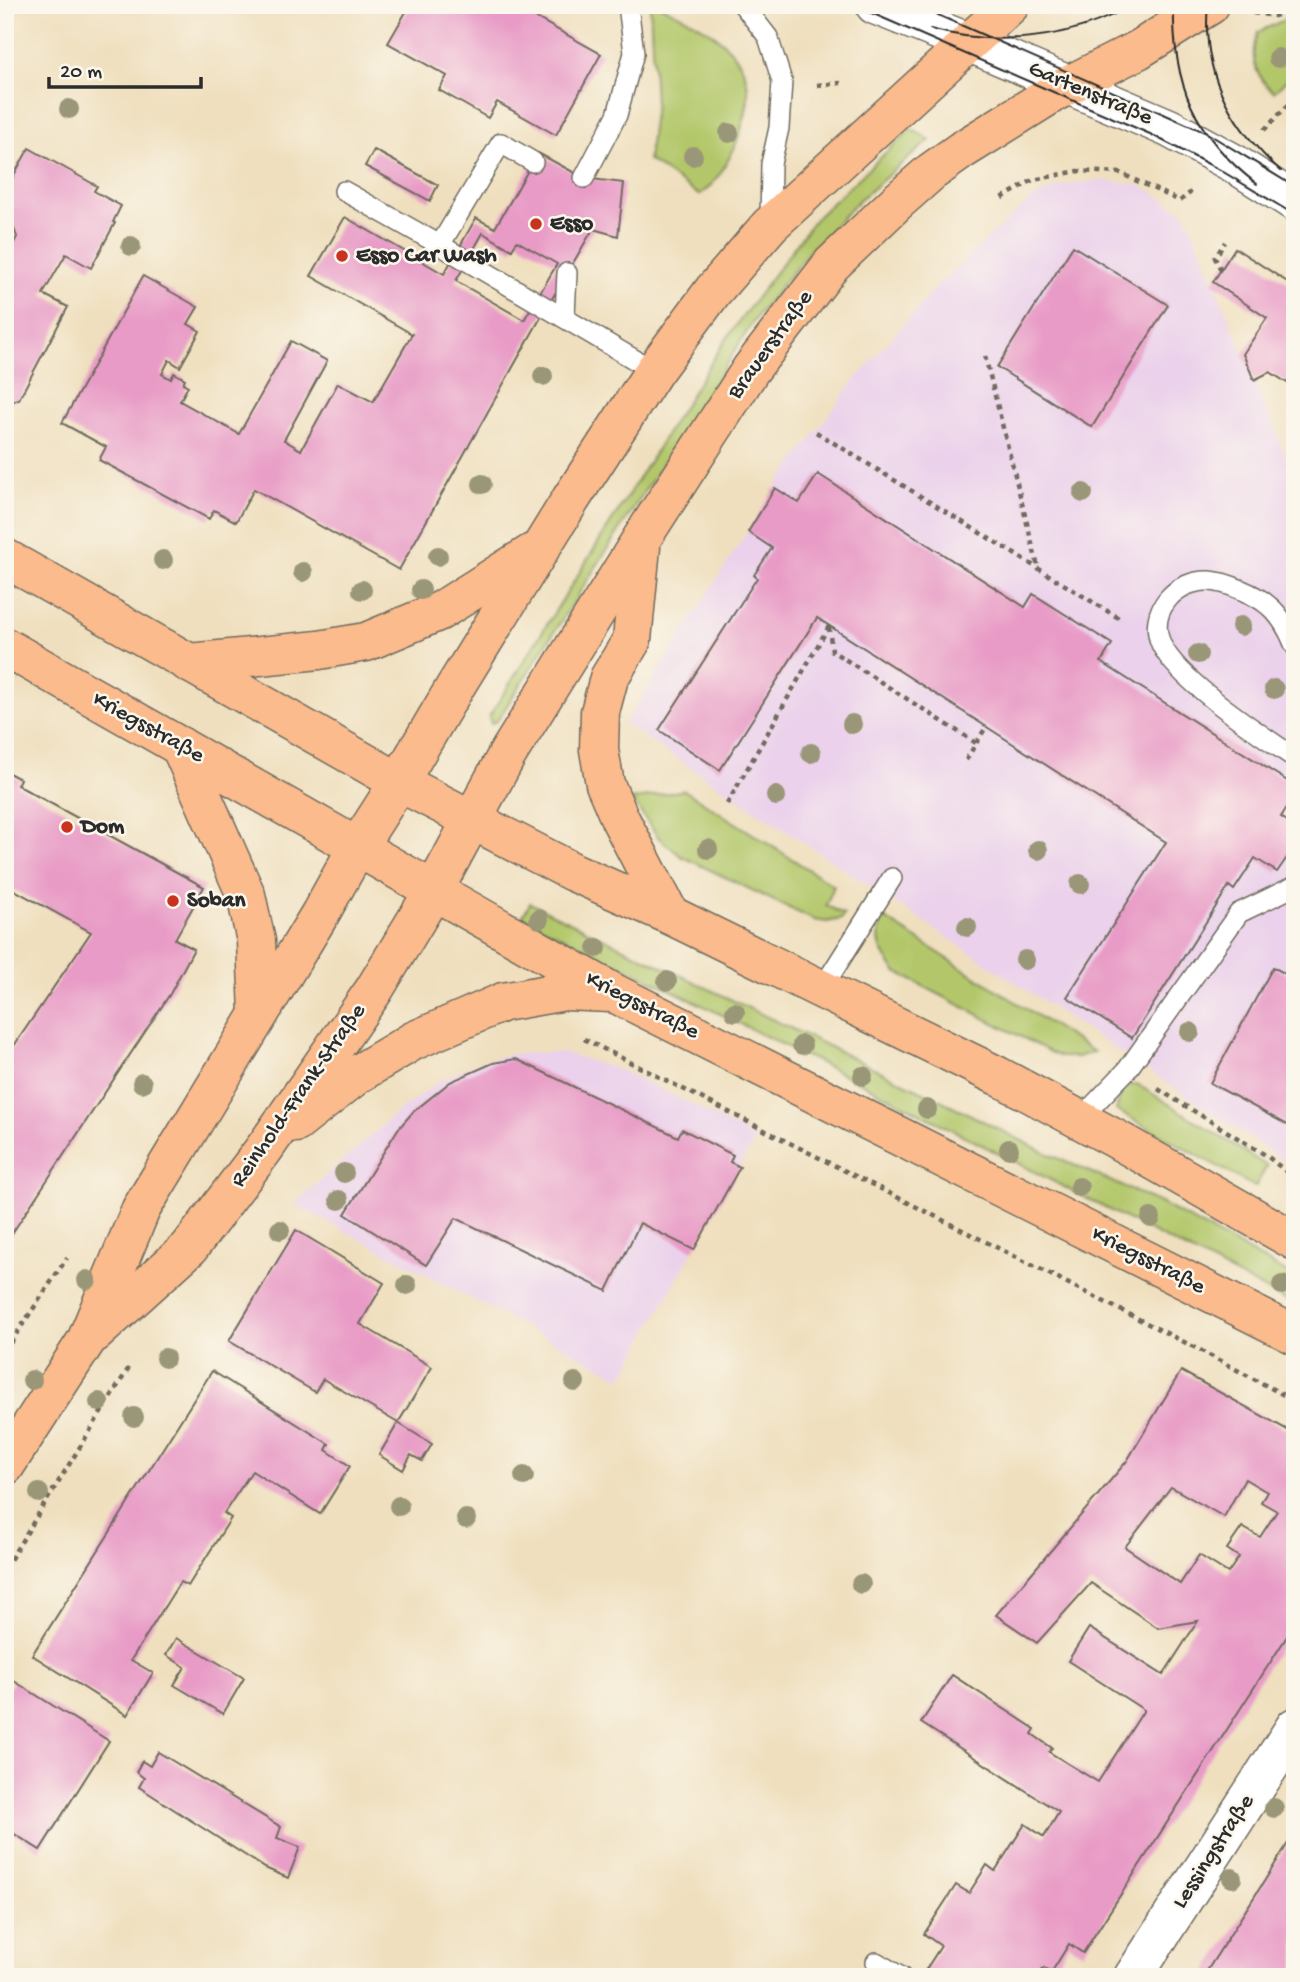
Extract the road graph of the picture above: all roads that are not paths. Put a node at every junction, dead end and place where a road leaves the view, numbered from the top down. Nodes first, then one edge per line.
1 (628, 5) edge
2 (743, 5) edge
3 (875, 5) edge
4 (1010, 5) edge
5 (1210, 5) edge
6 (970, 43) junction
7 (1067, 85) junction
8 (533, 162) dead end
9 (584, 178) dead end
10 (344, 191) dead end
11 (1295, 202) edge
12 (770, 225) junction
13 (440, 245) junction
14 (567, 273) dead end
15 (565, 316) junction
16 (654, 371) junction
17 (642, 538) junction
18 (543, 546) junction
19 (5, 558) edge
20 (1295, 646) edge
21 (5, 647) edge
22 (189, 663) junction
23 (180, 746) junction
24 (1295, 758) edge
25 (400, 782) junction
26 (472, 820) junction
27 (358, 846) junction
28 (892, 878) dead end
29 (1295, 886) edge
30 (433, 892) junction
31 (670, 915) junction
32 (821, 990) junction
33 (614, 993) junction
34 (259, 1014) junction
35 (1080, 1119) junction
36 (264, 1149) junction
37 (1295, 1241) edge
38 (1295, 1335) edge
39 (86, 1341) junction
40 (5, 1466) edge
41 (1295, 1727) edge
42 (876, 1962) dead end
43 (901, 1977) edge
44 (1133, 1977) edge

1 - 9 lane
2 - 12 lane
3 - 6 street, Gartenstraße
4 - 6 main road
5 - 7 main road, Brauerstraße
6 - 7 street, Gartenstraße
6 - 12 main road
7 - 11 street, Gartenstraße
7 - 17 main road, Brauerstraße
8 - 13 lane
10 - 13 lane
12 - 16 main road
13 - 15 lane
14 - 15 lane
15 - 16 lane
16 - 18 main road
17 - 26 main road, Brauerstraße
17 - 31 main road
18 - 22 main road
18 - 25 main road
19 - 22 main road
20 - 24 lane
21 - 23 main road, Kriegsstraße
22 - 25 main road
23 - 27 main road, Kriegsstraße
23 - 34 main road
25 - 26 main road
25 - 27 main road, Reinhold-Frank-Straße
26 - 30 main road, Reinhold-Frank-Straße
26 - 31 main road
27 - 30 main road, Kriegsstraße
27 - 34 main road, Reinhold-Frank-Straße
28 - 32 lane
29 - 35 lane
30 - 33 main road, Kriegsstraße
30 - 36 main road, Reinhold-Frank-Straße
31 - 32 main road
32 - 35 main road
33 - 36 main road
33 - 38 main road, Kriegsstraße
34 - 39 main road, Reinhold-Frank-Straße
35 - 37 main road
36 - 39 main road, Reinhold-Frank-Straße
39 - 40 main road, Reinhold-Frank-Straße
41 - 44 street, Lessingstraße
42 - 43 lane

